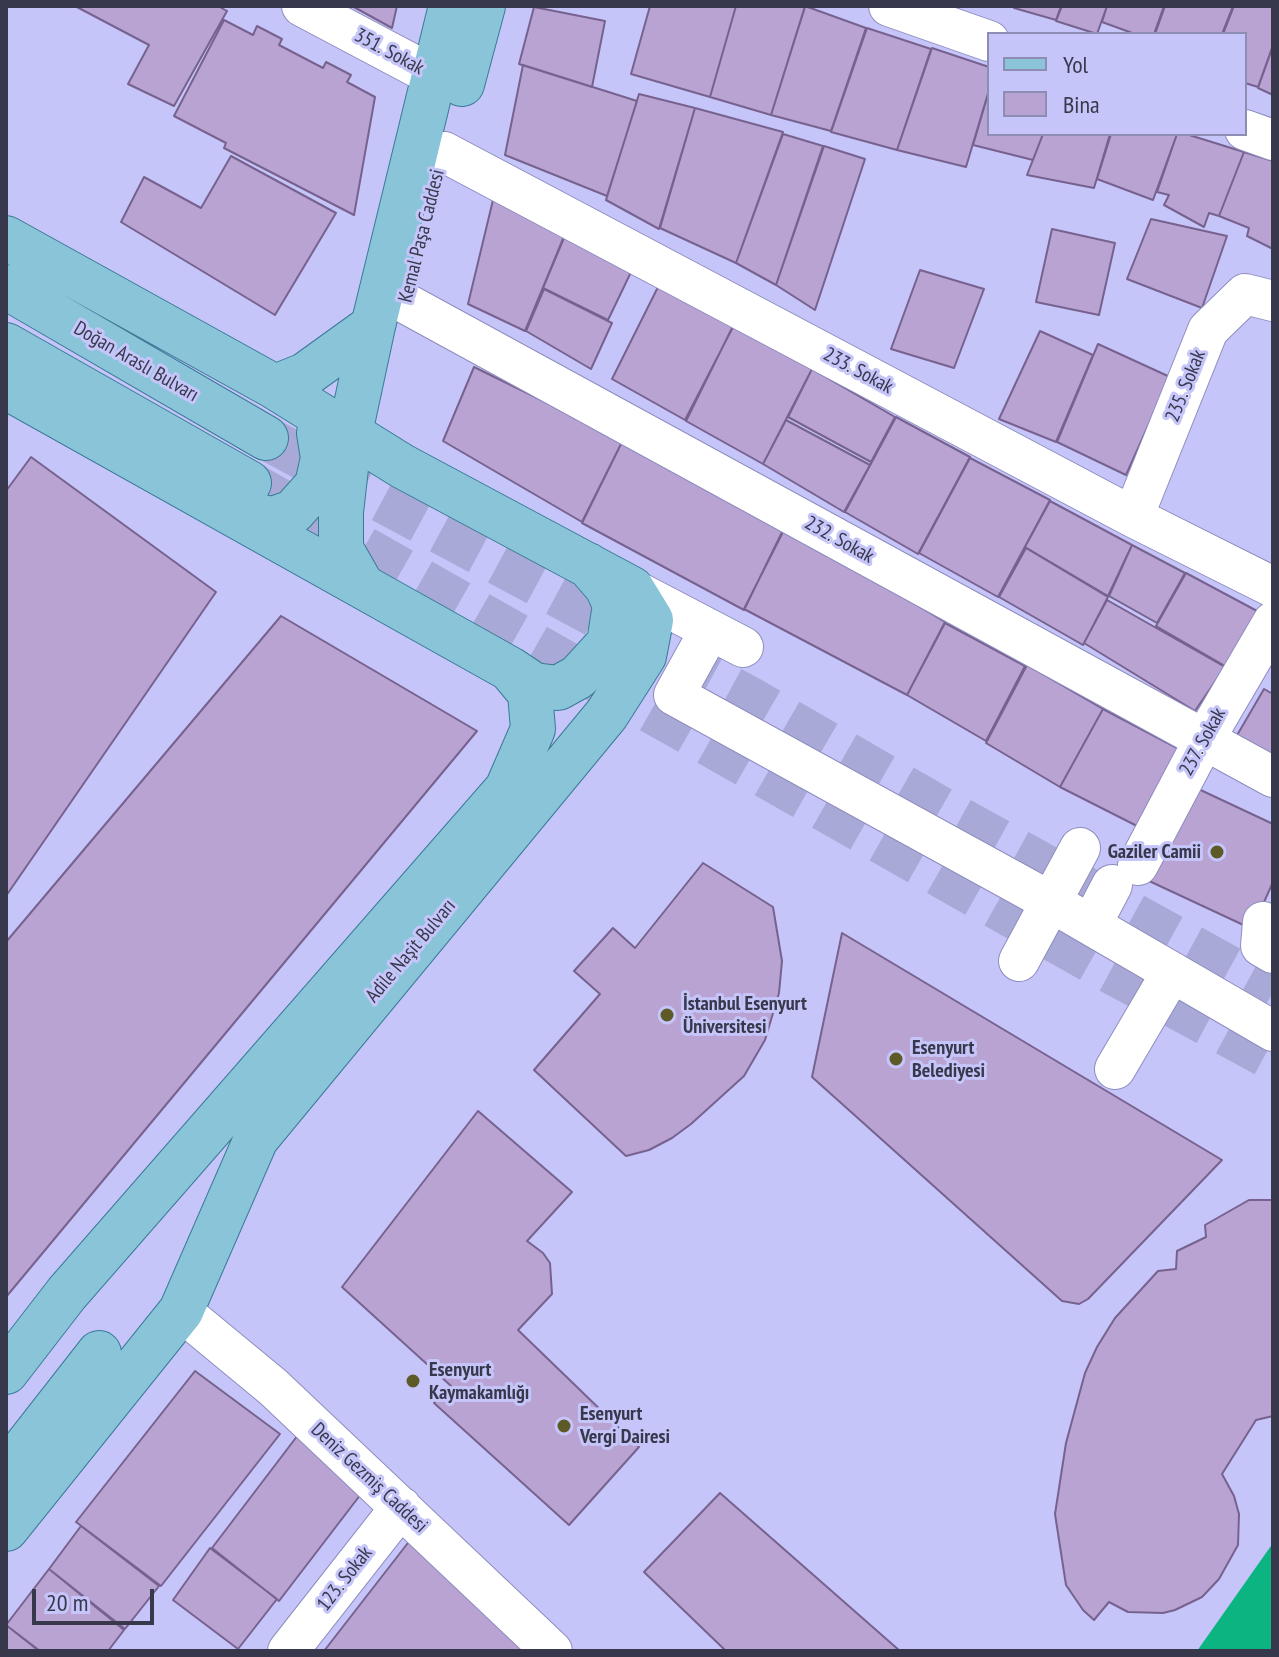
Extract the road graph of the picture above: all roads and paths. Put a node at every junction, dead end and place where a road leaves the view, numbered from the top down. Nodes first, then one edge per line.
1 (302, 6) edge
2 (451, 6) edge
3 (483, 6) edge
4 (889, 6) edge
5 (987, 40) edge
6 (434, 76) junction
7 (1247, 131) edge
8 (1273, 140) edge
9 (444, 152) junction
10 (6, 238) edge
11 (6, 287) edge
12 (1273, 301) edge
13 (389, 315) junction
14 (6, 345) edge
15 (6, 387) edge
16 (275, 387) junction
17 (350, 433) junction
18 (266, 438) tunnel mouth
19 (402, 466) junction
20 (240, 497) junction
21 (341, 512) junction
22 (1133, 517) junction
23 (588, 565) junction
24 (361, 584) junction
25 (1273, 587) edge
26 (632, 589) junction
27 (1273, 622) edge
28 (510, 669) junction
29 (1204, 740) junction
30 (1273, 777) edge
31 (1080, 848) dead end
32 (1051, 902) junction
33 (1091, 925) junction
34 (1019, 961) dead end
35 (1172, 972) junction
36 (1273, 1031) edge
37 (1115, 1069) dead end
38 (181, 1311) junction
39 (99, 1353) dead end
40 (6, 1372) edge
41 (6, 1472) edge
42 (401, 1507) junction
43 (6, 1529) edge
44 (288, 1651) edge
45 (552, 1651) edge

1 - 6 street, 351. Sokak
2 - 6 main road, Kemal Paşa Caddesi
3 - 9 main road, Kemal Paşa Caddesi
4 - 5 street
6 - 13 main road, Kemal Paşa Caddesi
7 - 8 street
9 - 13 main road, Kemal Paşa Caddesi
9 - 22 street, 233. Sokak
10 - 16 main road
11 - 18 main road, Doğan Araslı Bulvarı
12 - 22 street, 235. Sokak
13 - 16 main road
13 - 17 main road
13 - 19 main road, Kemal Paşa Caddesi
13 - 29 street, 232. Sokak
14 - 20 main road
15 - 20 main road
16 - 17 main road
16 - 20 main road
17 - 19 main road
17 - 21 main road
19 - 21 main road
19 - 23 main road
20 - 24 main road, Adile Naşit Bulvarı
21 - 24 main road
22 - 25 street, 233. Sokak
23 - 26 main road
23 - 28 main road
24 - 28 main road, Adile Naşit Bulvarı
26 - 32 street
26 - 38 main road, Adile Naşit Bulvarı
27 - 29 street, 237. Sokak
28 - 40 main road, Adile Naşit Bulvarı
29 - 30 street, 232. Sokak
29 - 33 street, 237. Sokak
31 - 32 street
32 - 33 street
32 - 34 street
33 - 35 street
35 - 36 street
35 - 37 street
38 - 42 street, Deniz Gezmiş Caddesi
38 - 43 main road, Adile Naşit Bulvarı
39 - 41 main road
42 - 44 street, 123. Sokak
42 - 45 street, Deniz Gezmiş Caddesi

